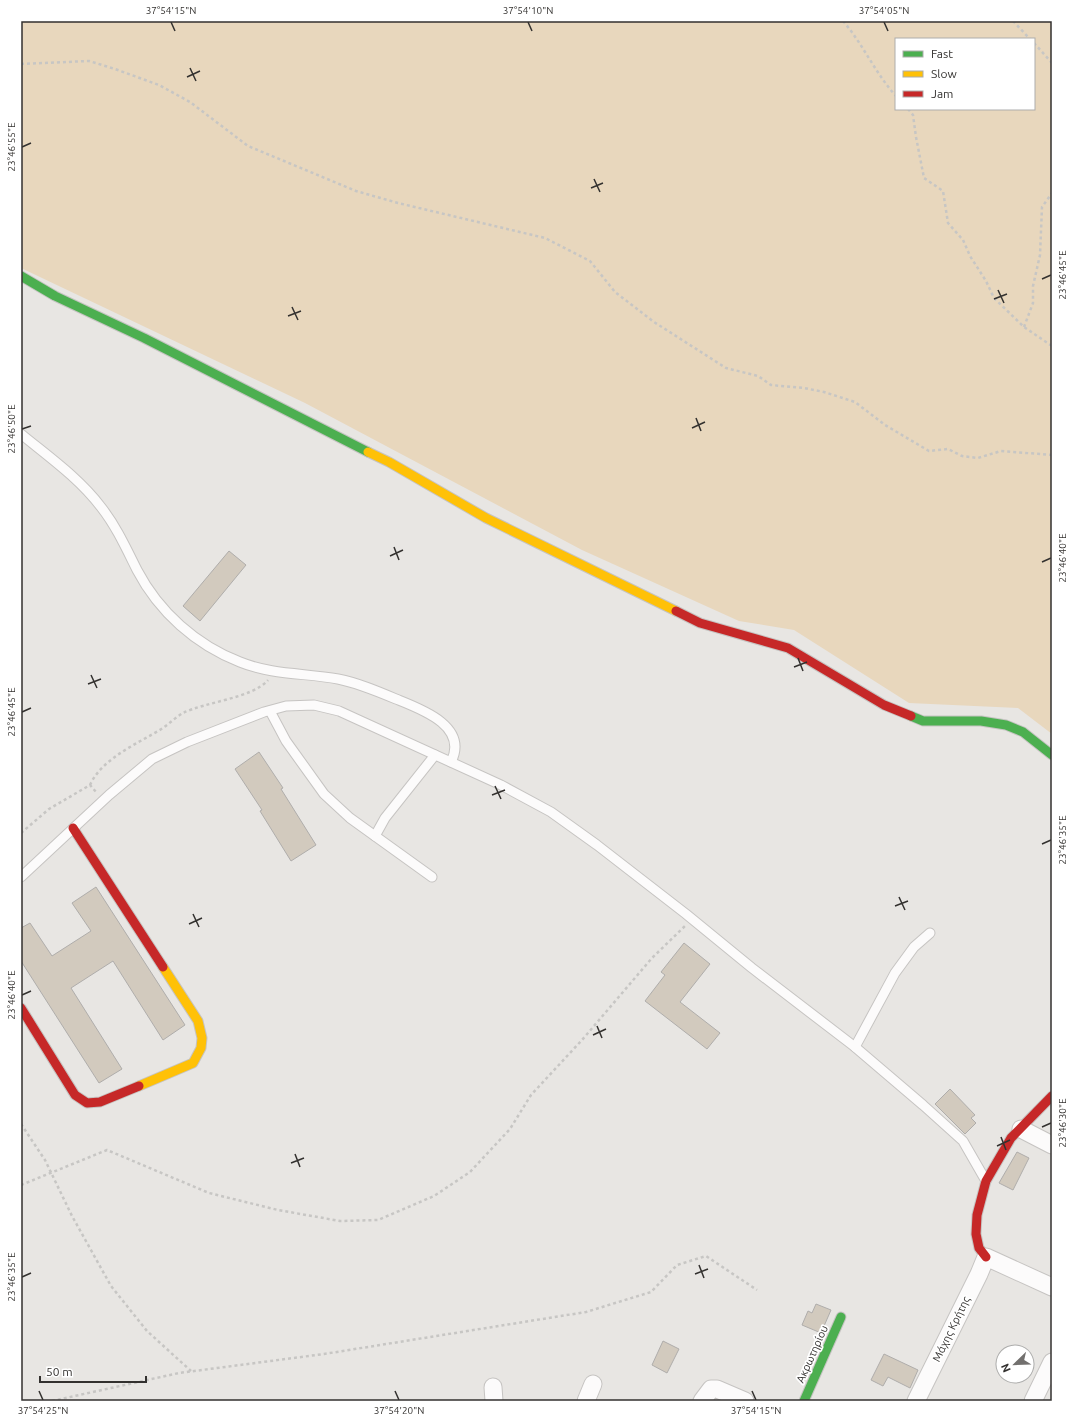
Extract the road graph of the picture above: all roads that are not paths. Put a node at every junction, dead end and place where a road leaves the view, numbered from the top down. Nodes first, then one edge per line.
1 (21, 276) edge
2 (21, 434) edge
3 (270, 711) junction
4 (435, 755) junction
5 (1052, 755) edge
6 (451, 762) junction
7 (73, 828) junction
8 (375, 836) junction
9 (21, 877) edge
10 (432, 877) dead end
11 (930, 933) dead end
12 (21, 1008) edge
13 (855, 1047) junction
14 (1052, 1096) edge
15 (1021, 1129) junction
16 (1052, 1145) edge
17 (986, 1181) junction
18 (986, 1257) junction
19 (1052, 1287) edge
20 (841, 1318) dead end
21 (1052, 1362) edge
22 (593, 1384) dead end
23 (706, 1395) edge
24 (586, 1401) edge
25 (745, 1401) edge
26 (804, 1401) edge
27 (916, 1401) edge
28 (1033, 1401) edge

1 - 5 street
2 - 6 lane
3 - 4 lane
3 - 7 lane
3 - 8 lane
4 - 6 lane
4 - 8 lane
6 - 13 lane
7 - 9 lane
7 - 12 street
8 - 10 lane
11 - 13 lane
13 - 17 lane
14 - 15 street
15 - 16 street
15 - 17 street
17 - 18 street
18 - 19 street
18 - 27 street, Μάχης Κρήτης
20 - 26 street, Ακρωτηρίου
21 - 28 street
22 - 24 street
23 - 25 street

